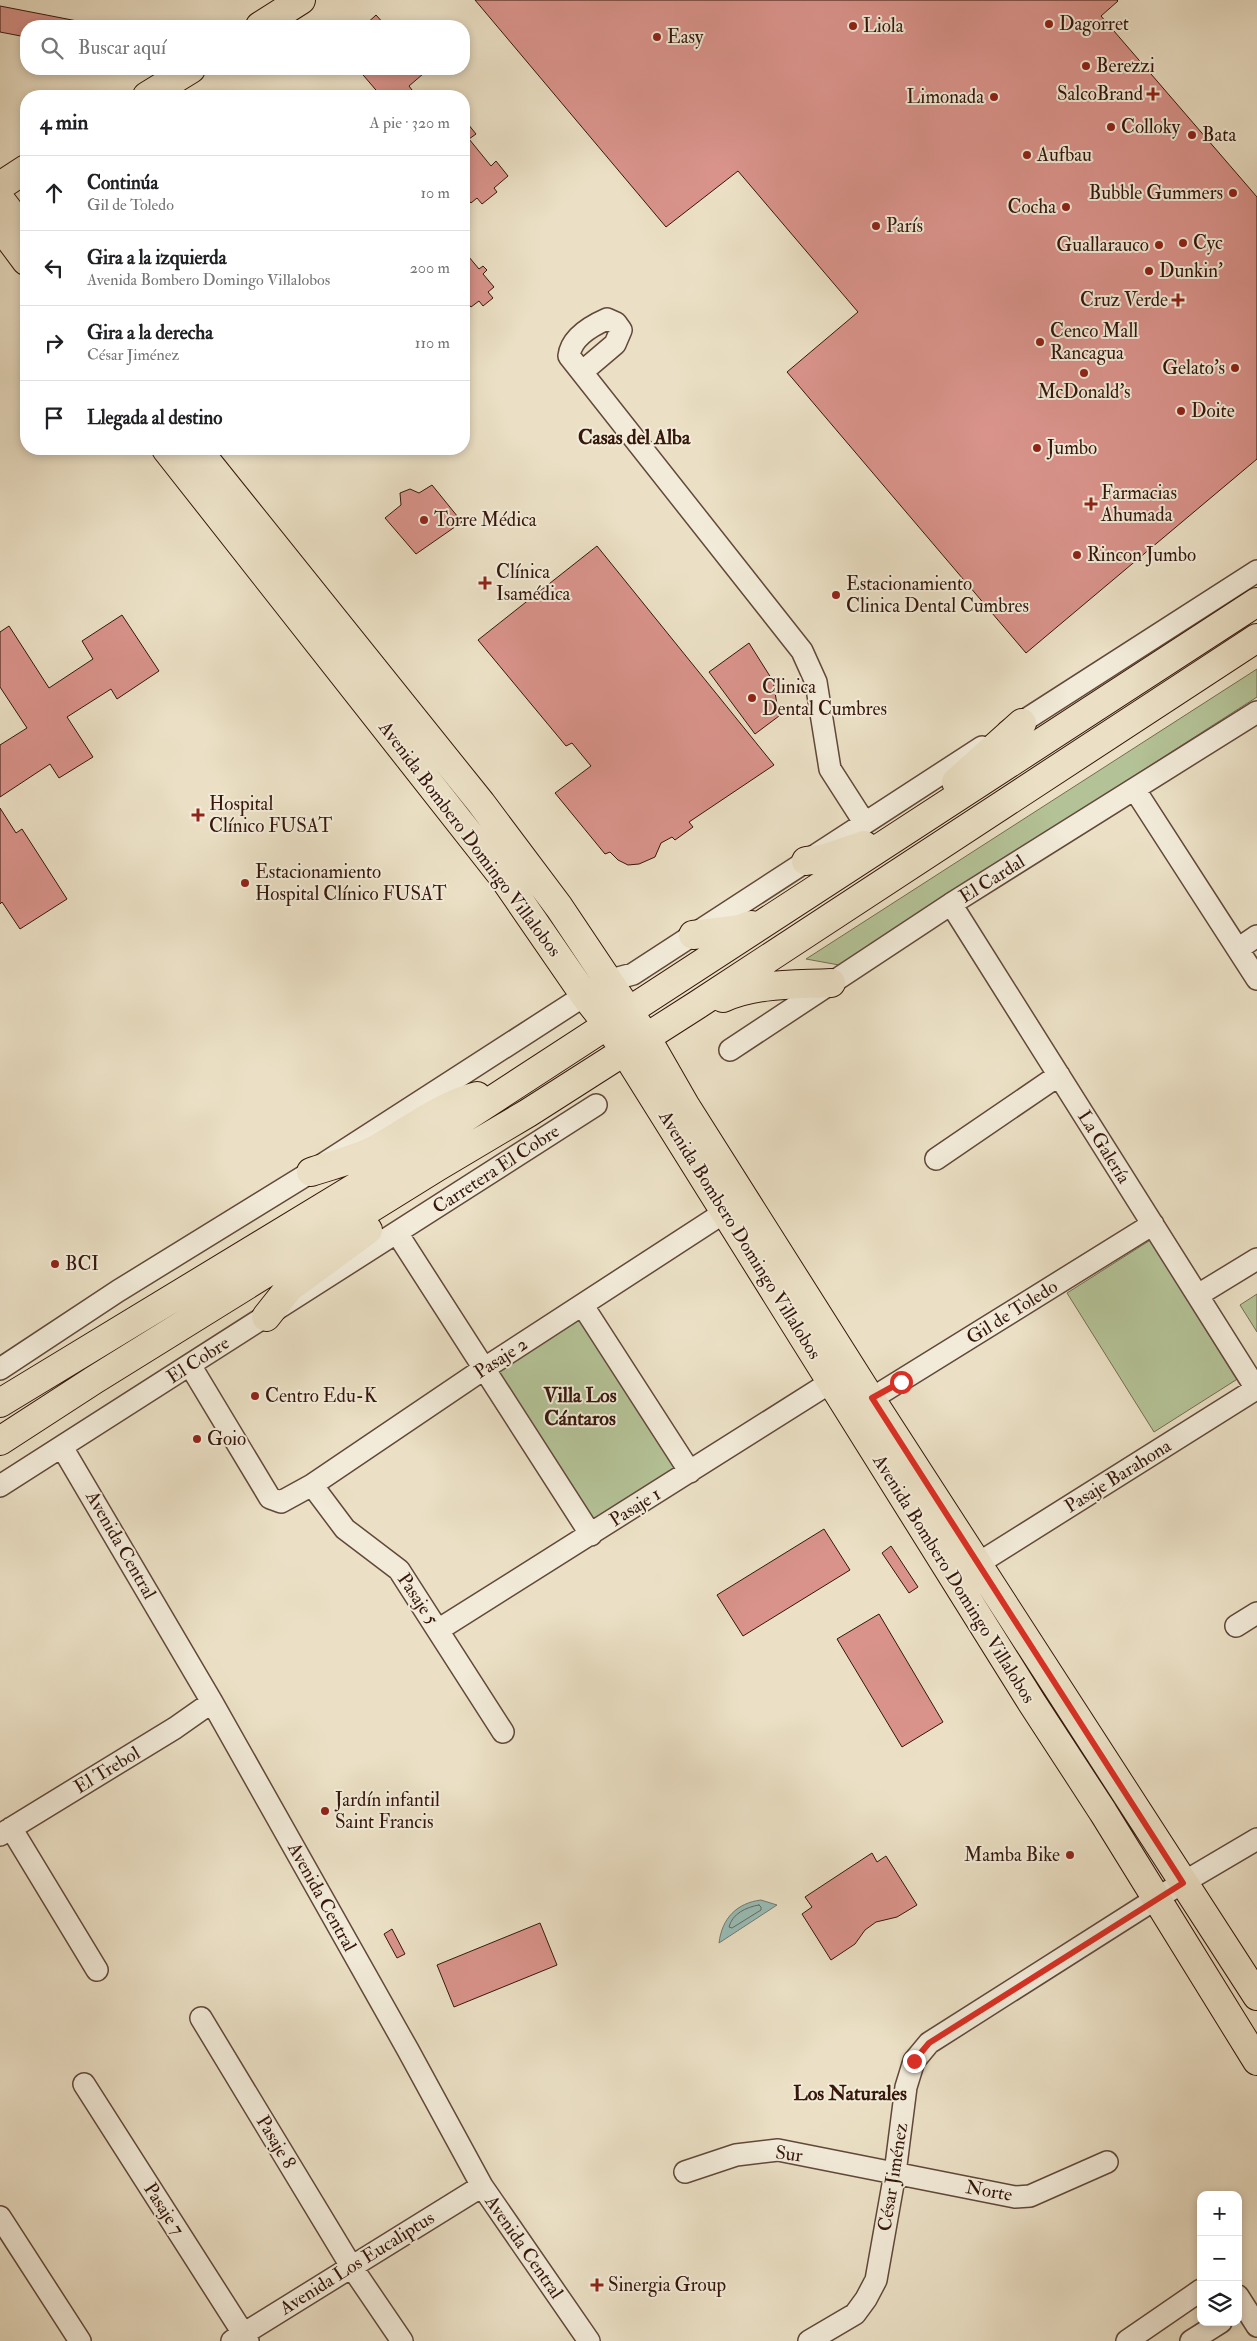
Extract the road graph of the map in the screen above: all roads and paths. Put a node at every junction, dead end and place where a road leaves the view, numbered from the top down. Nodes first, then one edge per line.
1 (301, 0) edge
2 (269, 20) edge
3 (181, 75) edge
4 (157, 90) edge
5 (20, 173) edge
6 (0, 186) edge
7 (0, 199) edge
8 (20, 224) edge
9 (0, 226) edge
10 (20, 253) edge
11 (582, 372) dead end
12 (172, 455) edge
13 (201, 455) edge
14 (241, 524) junction
15 (1257, 571) edge
16 (1257, 602) edge
17 (1257, 638) edge
18 (374, 691) junction
19 (1257, 712) edge
20 (1022, 723) junction
21 (1135, 790) junction
22 (864, 822) junction
23 (918, 822) junction
24 (806, 862) junction
25 (951, 904) junction
26 (773, 917) junction
27 (693, 935) junction
28 (1257, 936) edge
29 (1238, 949) junction
30 (1257, 978) edge
31 (607, 981) junction
32 (831, 983) junction
33 (585, 996) junction
34 (697, 1005) junction
35 (618, 1018) junction
36 (635, 1044) junction
37 (730, 1050) dead end
38 (1059, 1075) junction
39 (503, 1093) junction
40 (596, 1105) dead end
41 (936, 1159) dead end
42 (437, 1167) junction
43 (311, 1172) junction
44 (725, 1212) junction
45 (1153, 1224) junction
46 (397, 1233) junction
47 (1257, 1259) edge
48 (1198, 1295) junction
49 (583, 1306) junction
50 (266, 1317) junction
51 (190, 1365) junction
52 (485, 1368) junction
53 (0, 1369) edge
54 (831, 1382) junction
55 (1257, 1389) edge
56 (872, 1398) junction
57 (0, 1403) edge
58 (0, 1441) edge
59 (62, 1447) junction
60 (690, 1472) junction
61 (312, 1484) junction
62 (0, 1486) edge
63 (591, 1535) junction
64 (979, 1563) junction
65 (1257, 1613) edge
66 (1236, 1626) dead end
67 (438, 1630) junction
68 (212, 1702) junction
69 (503, 1732) dead end
70 (6, 1832) edge
71 (1257, 1839) edge
72 (1183, 1883) junction
73 (1157, 1898) junction
74 (97, 1970) dead end
75 (1257, 1996) edge
76 (201, 2018) dead end
77 (1257, 2061) edge
78 (84, 2084) dead end
79 (1106, 2162) dead end
80 (685, 2172) dead end
81 (895, 2173) junction
82 (482, 2186) junction
83 (0, 2217) edge
84 (351, 2266) junction
85 (1197, 2293) edge
86 (1242, 2306) edge
87 (1215, 2326) edge
88 (1257, 2326) edge
89 (242, 2339) edge
90 (80, 2341) edge
91 (402, 2341) edge
92 (589, 2341) edge
93 (809, 2341) edge
94 (1128, 2341) edge
95 (1191, 2341) edge

1 - 2 main road
3 - 4 main road
5 - 6 main road
7 - 8 main road
9 - 10 main road
11 - 22 street
12 - 14 main road, Avenida Bombero Domingo Villalobos
13 - 14 main road, Avenida Bombero Domingo Villalobos
14 - 18 main road, Avenida Bombero Domingo Villalobos
15 - 20 street
16 - 23 main road
17 - 34 main road
18 - 31 main road, Avenida Bombero Domingo Villalobos
18 - 33 main road, Avenida Bombero Domingo Villalobos
19 - 21 street, El Cardal
20 - 22 street
20 - 23 main road
21 - 25 street, El Cardal
21 - 29 street
22 - 24 street
23 - 24 main road
23 - 26 main road
24 - 27 street
25 - 32 street, El Cardal
25 - 38 street, La Galería
26 - 27 main road
26 - 35 main road
27 - 31 street
28 - 29 street
29 - 30 street
31 - 33 street
31 - 35 main road, Avenida Bombero Domingo Villalobos
32 - 34 main road
32 - 37 street, El Cardal
33 - 35 main road, Avenida Bombero Domingo Villalobos
33 - 43 street
34 - 36 main road
35 - 36 main road, Avenida Bombero Domingo Villalobos
35 - 39 main road
36 - 42 main road
36 - 44 main road, Avenida Bombero Domingo Villalobos
36 - 56 main road, Avenida Bombero Domingo Villalobos
38 - 41 street
38 - 45 street, La Galería
39 - 43 main road
39 - 57 main road
40 - 46 street, Carretera El Cobre
42 - 50 main road
42 - 58 main road
43 - 53 street
44 - 49 street, Pasaje 2
44 - 54 main road, Avenida Bombero Domingo Villalobos
45 - 48 street, La Galería
45 - 56 street, Gil de Toledo
46 - 50 street, El Cobre
46 - 52 street
47 - 48 street
48 - 55 street, La Galería
49 - 52 street, Pasaje 2
49 - 60 street
50 - 51 street, El Cobre
51 - 59 street, El Cobre
51 - 61 street, Pasaje 2
52 - 61 street, Pasaje 2
52 - 63 street
54 - 60 street, Pasaje 1
54 - 73 main road, Avenida Bombero Domingo Villalobos
55 - 64 street, Pasaje Barahona
56 - 64 main road, Avenida Bombero Domingo Villalobos
59 - 62 street, El Cobre
59 - 68 street, Avenida Central
60 - 63 street, Pasaje 1
61 - 67 street, Pasaje 5
63 - 67 street, Pasaje 1
64 - 72 main road, Avenida Bombero Domingo Villalobos
65 - 66 street
67 - 69 street, Pasaje 5
68 - 70 street, El Trebol
68 - 82 street, Avenida Central
70 - 74 street
71 - 72 street, César Jiménez
72 - 73 street, César Jiménez
72 - 75 main road, Avenida Bombero Domingo Villalobos
73 - 77 main road, Avenida Bombero Domingo Villalobos
73 - 81 street, César Jiménez
76 - 84 street, Pasaje 8
78 - 89 street, Pasaje 7
79 - 81 street, Norte
80 - 81 street, Sur
81 - 93 street, César Jiménez
82 - 84 street, Avenida Los Eucaliptus
82 - 92 street, Avenida Central
83 - 90 street
84 - 89 street, Avenida Los Eucaliptus
84 - 91 street
85 - 94 street
86 - 88 street
87 - 95 street

